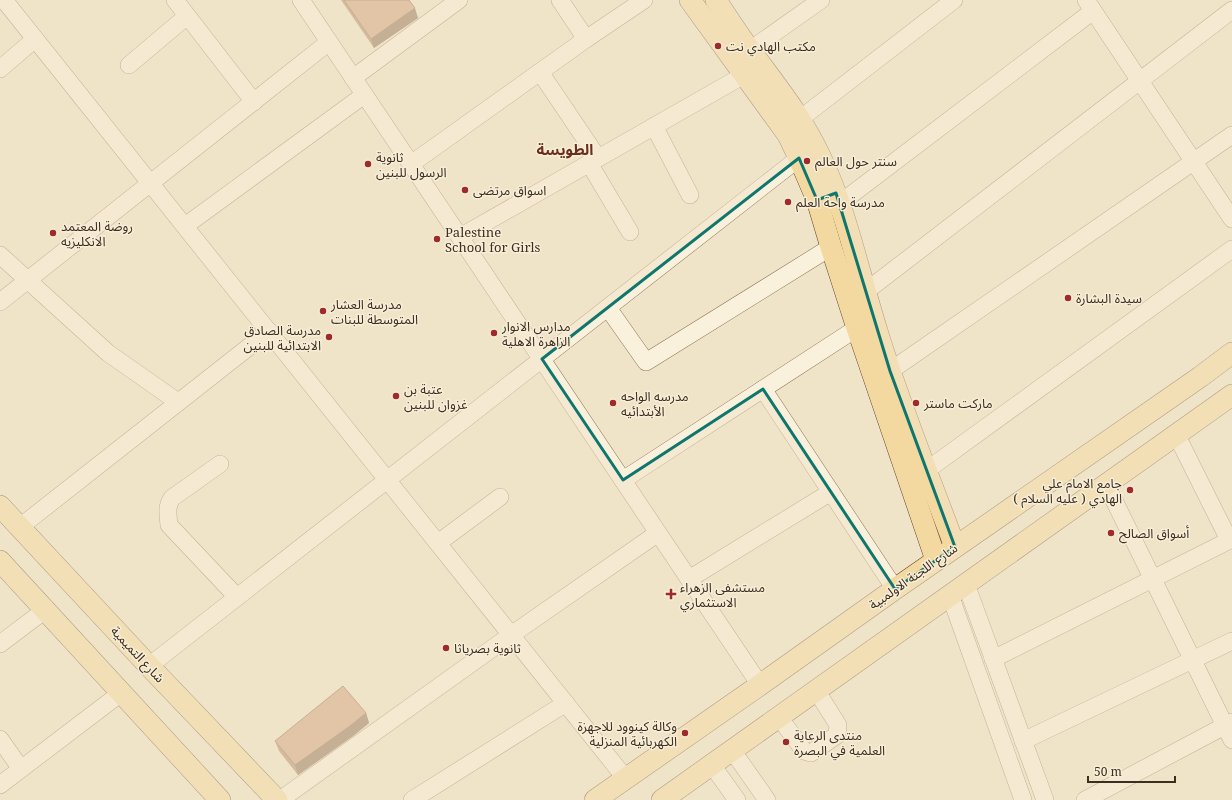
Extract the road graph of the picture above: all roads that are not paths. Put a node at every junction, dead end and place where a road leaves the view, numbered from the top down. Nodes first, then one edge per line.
1 (175, 0) edge
2 (301, 0) edge
3 (459, 0) edge
4 (560, 0) edge
5 (644, 0) edge
6 (690, 0) edge
7 (716, 0) edge
8 (820, 0) edge
9 (954, 0) edge
10 (7, 1) edge
11 (1089, 5) edge
12 (1232, 10) edge
13 (187, 16) junction
14 (35, 39) junction
15 (586, 39) junction
16 (329, 42) junction
17 (750, 50) junction
18 (129, 64) dead end
19 (0, 68) edge
20 (540, 72) junction
21 (744, 74) junction
22 (353, 78) junction
23 (1140, 80) junction
24 (364, 95) junction
25 (254, 102) junction
26 (800, 119) junction
27 (654, 126) junction
28 (1232, 135) edge
29 (799, 158) junction
30 (593, 160) junction
31 (1194, 162) junction
32 (411, 164) junction
33 (150, 183) junction
34 (690, 195) dead end
35 (831, 199) junction
36 (1232, 219) edge
37 (185, 226) junction
38 (630, 232) dead end
39 (460, 237) junction
40 (831, 247) junction
41 (1232, 249) edge
42 (0, 254) edge
43 (28, 279) junction
44 (865, 292) junction
45 (0, 302) edge
46 (608, 308) junction
47 (857, 328) junction
48 (269, 331) junction
49 (1232, 353) edge
50 (542, 359) junction
51 (890, 371) junction
52 (1200, 377) junction
53 (763, 389) junction
54 (1226, 399) edge
55 (178, 402) junction
56 (1176, 434) junction
57 (220, 464) dead end
58 (927, 470) junction
59 (387, 480) junction
60 (623, 480) junction
61 (1106, 484) junction
62 (831, 492) junction
63 (500, 498) dead end
64 (0, 506) edge
65 (20, 527) junction
66 (658, 533) junction
67 (1231, 540) edge
68 (438, 543) junction
69 (955, 547) junction
70 (936, 560) junction
71 (0, 561) edge
72 (1153, 578) junction
73 (690, 580) junction
74 (895, 589) junction
75 (958, 590) junction
76 (237, 597) junction
77 (45, 610) junction
78 (511, 635) junction
79 (1232, 641) edge
80 (0, 644) edge
81 (993, 659) junction
82 (1193, 660) junction
83 (149, 666) junction
84 (760, 685) junction
85 (816, 690) junction
86 (121, 693) junction
87 (566, 703) junction
88 (779, 717) junction
89 (1230, 729) edge
90 (1021, 735) junction
91 (1001, 736) junction
92 (0, 739) edge
93 (732, 750) junction
94 (712, 765) junction
95 (21, 769) junction
96 (626, 778) junction
97 (0, 785) edge
98 (220, 800) edge
99 (277, 800) edge
100 (280, 800) edge
101 (412, 800) edge
102 (595, 800) edge
103 (662, 800) edge
104 (737, 800) edge
105 (767, 800) edge
106 (1024, 800) edge
107 (1045, 800) edge
108 (1085, 800) edge

1 - 13 street
2 - 16 street
3 - 22 street
4 - 15 street
5 - 15 street
6 - 21 main road
7 - 17 main road
8 - 17 street
9 - 26 street
10 - 14 street
11 - 23 street
11 - 35 street
12 - 23 street
13 - 18 street
13 - 25 street
14 - 19 street
14 - 33 street
15 - 20 street
16 - 22 street
16 - 25 street
17 - 26 main road
20 - 30 street
20 - 32 street
21 - 27 street
21 - 29 main road
22 - 24 street
23 - 31 street
23 - 44 street
24 - 32 street
24 - 37 street
25 - 33 street
26 - 35 main road
27 - 30 street
27 - 34 street
28 - 31 street
29 - 35 main road
29 - 46 street
30 - 38 street
30 - 39 street
31 - 36 street
31 - 51 street
32 - 39 street
33 - 37 street
33 - 43 street
35 - 40 main road
35 - 44 main road
37 - 48 street
39 - 50 street
40 - 46 street
40 - 47 main road
41 - 58 street
42 - 43 street
43 - 45 street
43 - 55 street
44 - 51 main road
46 - 50 street
47 - 53 street
47 - 70 main road
48 - 55 street
48 - 59 street
49 - 52 main road, شارع اللجنة الاولمبية
50 - 59 street
50 - 60 street
51 - 58 main road
52 - 54 main road
52 - 69 main road, شارع اللجنة الاولمبية
53 - 60 street
53 - 62 street
54 - 56 main road
55 - 65 street
56 - 61 main road
56 - 67 street
57 - 76 street
58 - 69 main road
59 - 68 street
59 - 76 street
60 - 66 street
61 - 72 street
61 - 75 main road
62 - 73 street
62 - 74 street
63 - 68 street
64 - 65 main road, شارع التميمية
65 - 83 main road, شارع التميمية
66 - 73 street
66 - 78 street
67 - 72 street
68 - 78 street
69 - 70 main road, شارع اللجنة الاولمبية
70 - 74 main road, شارع اللجنة الاولمبية
71 - 77 main road
72 - 81 street
72 - 82 street
73 - 84 street
74 - 84 main road, شارع اللجنة الاولمبية
75 - 81 street
75 - 85 main road
75 - 91 street
76 - 83 street
77 - 80 street
77 - 86 main road
78 - 87 street
78 - 100 street
79 - 82 street
81 - 90 street
82 - 89 street
82 - 90 street
83 - 99 main road, شارع التميمية
84 - 96 main road, شارع اللجنة الاولمبية
85 - 88 main road
85 - 88 street
86 - 95 street
86 - 98 main road
87 - 96 street
87 - 101 street
88 - 93 main road
89 - 108 street
90 - 91 street
90 - 107 street
91 - 106 street
92 - 95 street
93 - 94 main road
93 - 105 street
94 - 103 main road
94 - 104 street
95 - 97 street
96 - 102 main road, شارع اللجنة الاولمبية

